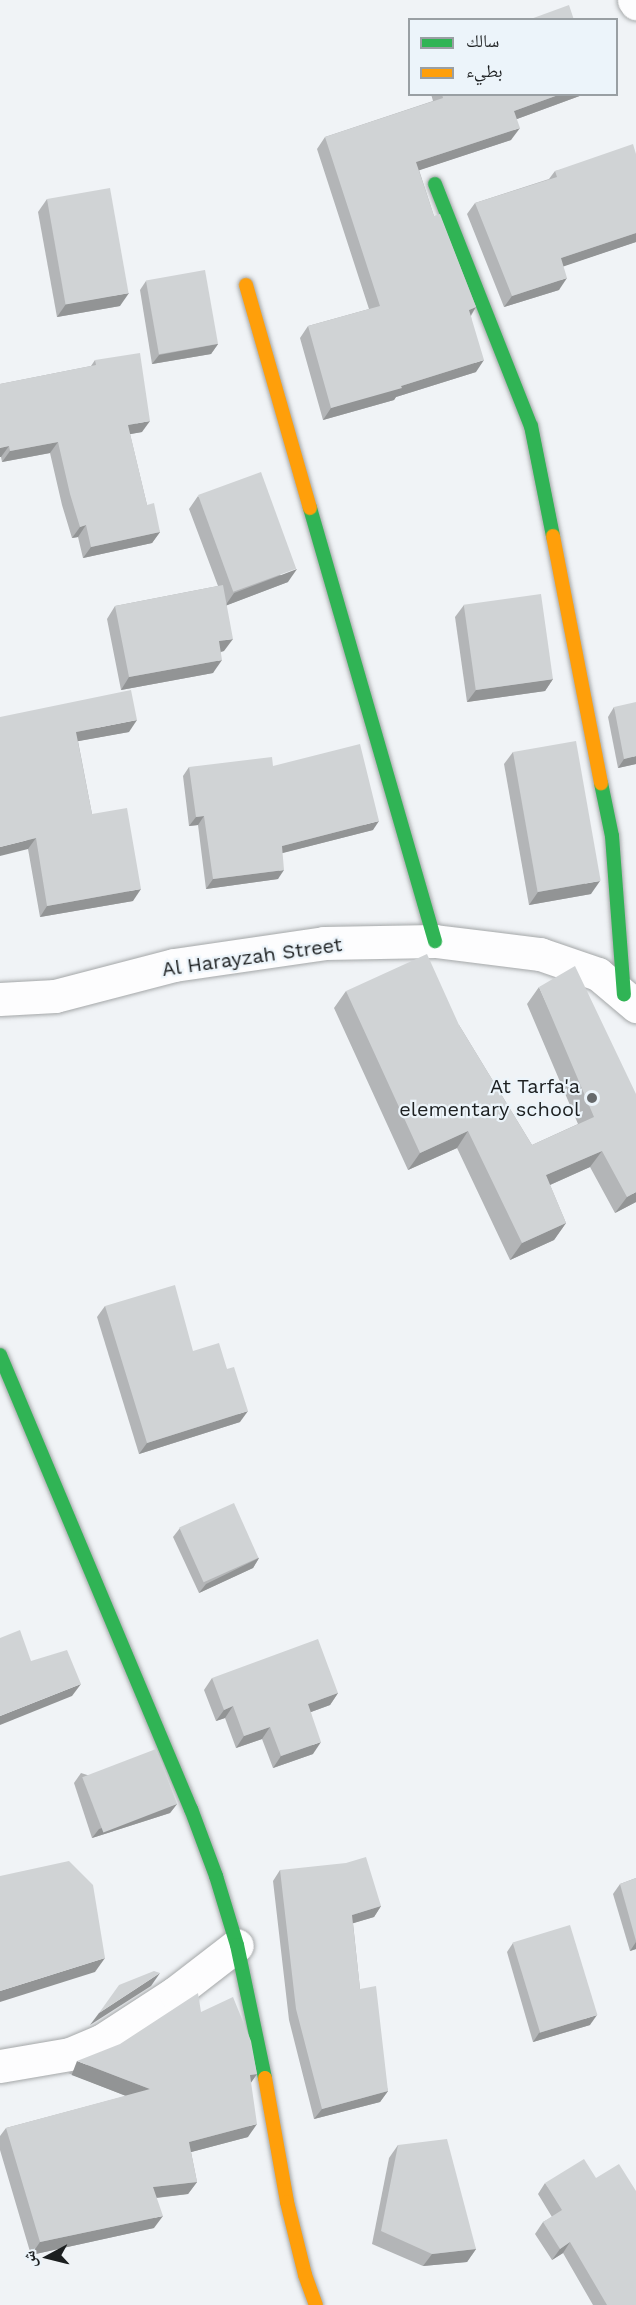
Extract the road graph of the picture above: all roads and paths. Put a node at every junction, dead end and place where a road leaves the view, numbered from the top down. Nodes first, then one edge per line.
1 (435, 184) dead end
2 (246, 285) dead end
3 (435, 941) junction
4 (0, 999) edge
5 (630, 1000) edge
6 (0, 1355) edge
7 (237, 1945) junction
8 (0, 2066) edge
9 (316, 2305) edge

1 - 5 street
2 - 3 street
3 - 4 street, Al Harayzah Street
3 - 5 street, Al Harayzah Street
6 - 7 street
7 - 8 street
7 - 9 street

